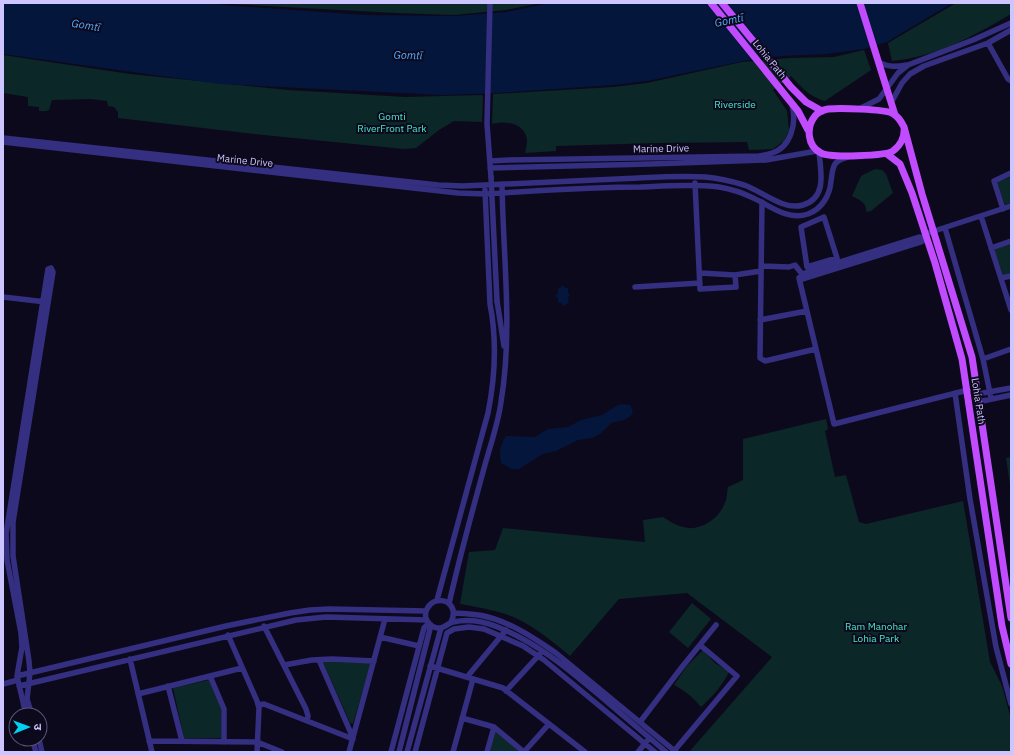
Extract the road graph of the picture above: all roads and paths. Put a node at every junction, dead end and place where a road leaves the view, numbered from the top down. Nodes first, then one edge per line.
1 (490, 3) edge
2 (711, 3) edge
3 (722, 3) edge
4 (860, 3) edge
5 (1011, 23) edge
6 (1011, 30) edge
7 (988, 43) junction
8 (880, 63) junction
9 (908, 65) junction
10 (1011, 81) edge
11 (886, 88) junction
12 (792, 102) junction
13 (891, 103) junction
14 (859, 109) junction
15 (822, 111) junction
16 (895, 115) junction
17 (904, 127) junction
18 (808, 130) junction
19 (3, 138) edge
20 (3, 142) edge
21 (818, 152) junction
22 (887, 154) junction
23 (850, 156) junction
24 (490, 164) junction
25 (1011, 173) edge
26 (694, 177) junction
27 (502, 184) junction
28 (484, 185) junction
29 (695, 186) junction
30 (502, 193) junction
31 (485, 194) junction
32 (762, 202) junction
33 (1011, 206) edge
34 (1003, 209) junction
35 (981, 216) junction
36 (945, 228) junction
37 (934, 231) junction
38 (926, 236) junction
39 (1011, 241) edge
40 (938, 244) junction
41 (930, 248) junction
42 (991, 248) junction
43 (807, 267) joint
44 (761, 268) junction
45 (700, 273) junction
46 (736, 275) junction
47 (801, 276) junction
48 (1011, 276) edge
49 (1001, 278) junction
50 (700, 283) junction
51 (635, 287) dead end
52 (3, 297) edge
53 (497, 301) junction
54 (46, 302) junction
55 (1011, 310) edge
56 (807, 311) junction
57 (493, 320) junction
58 (760, 320) junction
59 (816, 349) junction
60 (1011, 349) edge
61 (983, 359) junction
62 (506, 362) junction
63 (1011, 388) edge
64 (968, 390) junction
65 (989, 392) junction
66 (955, 393) junction
67 (1011, 395) edge
68 (978, 398) junction
69 (990, 398) junction
70 (437, 600) junction
71 (449, 604) junction
72 (426, 611) junction
73 (454, 613) junction
74 (1011, 618) edge
75 (385, 619) junction
76 (429, 622) junction
77 (451, 622) junction
78 (716, 625) dead end
79 (264, 626) junction
80 (441, 628) junction
81 (506, 630) junction
82 (228, 635) junction
83 (501, 636) junction
84 (380, 637) junction
85 (700, 645) junction
86 (419, 646) junction
87 (542, 651) junction
88 (538, 656) junction
89 (130, 659) junction
90 (319, 660) junction
91 (374, 661) junction
92 (1011, 664) edge
93 (284, 665) junction
94 (430, 666) junction
95 (242, 668) junction
96 (437, 668) junction
97 (30, 673) junction
98 (210, 676) junction
99 (470, 678) junction
100 (18, 681) junction
101 (29, 683) junction
102 (3, 684) edge
103 (168, 686) junction
104 (506, 691) junction
105 (138, 694) junction
106 (1011, 704) edge
107 (258, 705) junction
108 (24, 707) edge
109 (30, 707) edge
110 (462, 718) junction
111 (307, 721) junction
112 (640, 722) junction
113 (549, 724) junction
114 (494, 727) junction
115 (650, 738) junction
116 (353, 739) junction
117 (149, 741) junction
118 (182, 742) junction
119 (224, 742) junction
120 (257, 742) junction
121 (645, 743) junction
122 (583, 751) edge
123 (675, 751) edge
124 (152, 752) edge
125 (257, 752) edge
126 (282, 752) edge
127 (349, 752) edge
128 (391, 752) edge
129 (399, 752) edge
130 (406, 752) edge
131 (415, 752) edge
132 (453, 752) edge
133 (487, 752) edge
134 (524, 752) edge
135 (638, 752) edge
136 (655, 752) edge
137 (666, 752) edge

1 - 24 street
2 - 12 main road, Lohia Path
3 - 15 main road, Lohia Path
4 - 8 main road
5 - 9 street
6 - 7 street
7 - 10 street
7 - 13 street
8 - 9 street
8 - 11 main road
9 - 11 street
11 - 13 main road
11 - 14 street
12 - 18 main road, Lohia Path
12 - 24 street, Marine Drive
13 - 16 main road
14 - 15 main road
14 - 16 main road
15 - 18 main road
16 - 17 main road
17 - 22 main road
17 - 37 main road, Lohia Path
18 - 21 main road, Lohia Path
19 - 28 street, Marine Drive
20 - 31 street, Marine Drive
21 - 23 main road
21 - 24 street, Marine Drive
21 - 26 street, Marine Drive
22 - 23 main road
22 - 38 main road, Lohia Path
23 - 32 street, Marine Drive
24 - 53 street, bridge
25 - 34 street
26 - 27 street, Marine Drive
26 - 29 street
27 - 28 street, Marine Drive
27 - 30 street
28 - 31 street
29 - 30 street, Marine Drive
29 - 32 street, Marine Drive
29 - 45 street
30 - 31 street, Marine Drive
30 - 62 street
31 - 57 street
32 - 44 street
33 - 34 street
34 - 35 street
35 - 36 street
35 - 42 street
36 - 37 street
36 - 61 street
37 - 38 street
37 - 40 main road, Lohia Path
38 - 41 main road, Lohia Path
38 - 47 street
39 - 42 street
40 - 41 street
40 - 68 main road, Lohia Path
41 - 64 main road, Lohia Path
42 - 49 street
43 - 43 street
44 - 46 street
44 - 47 street
44 - 58 street
45 - 46 street
45 - 50 street
46 - 50 street
47 - 56 street
48 - 49 street
49 - 55 street
50 - 51 street
52 - 54 street
53 - 57 street
53 - 62 street
54 - 54 street
54 - 97 street
54 - 100 street
56 - 58 street
56 - 59 street
57 - 70 street
58 - 59 street
59 - 66 street
60 - 61 street
61 - 65 street
62 - 71 street
63 - 65 street
64 - 66 street
64 - 92 main road, Lohia Path
65 - 68 street
65 - 69 street
66 - 106 street
67 - 69 street
68 - 69 street
68 - 74 main road, Lohia Path
70 - 71 street
70 - 72 street
71 - 73 street
72 - 76 street
72 - 97 street
73 - 77 street
73 - 112 street
75 - 76 street
75 - 79 street
75 - 84 street
76 - 80 street
76 - 86 street
76 - 129 street
77 - 80 street
77 - 81 street
78 - 85 street
79 - 82 street
79 - 93 street
80 - 94 street
81 - 83 street
81 - 87 street
82 - 89 street
82 - 95 street
83 - 88 street
83 - 96 street
83 - 99 street
84 - 86 street
84 - 91 street
85 - 112 street
85 - 123 street
86 - 128 street
87 - 88 street
87 - 115 street
88 - 104 street
88 - 121 street
89 - 101 street
89 - 105 street
90 - 91 street
90 - 93 street
90 - 116 street
91 - 116 street
93 - 111 street
94 - 96 street
94 - 130 street
95 - 98 street
95 - 107 street
96 - 99 street
96 - 131 street
97 - 100 street
97 - 101 street
98 - 103 street
98 - 119 street
99 - 104 street
99 - 110 street
100 - 101 street
100 - 102 street
100 - 108 street
101 - 109 street
103 - 105 street
103 - 118 street
104 - 113 street
105 - 117 street
107 - 111 street
107 - 120 street
110 - 114 street
110 - 132 street
111 - 116 street
112 - 123 street
113 - 122 street
113 - 134 street
114 - 133 street
114 - 134 street
115 - 121 street
115 - 137 street
116 - 127 street
117 - 118 street
117 - 124 street
118 - 119 street
119 - 120 street
120 - 125 street
120 - 126 street
121 - 135 street
121 - 136 street

